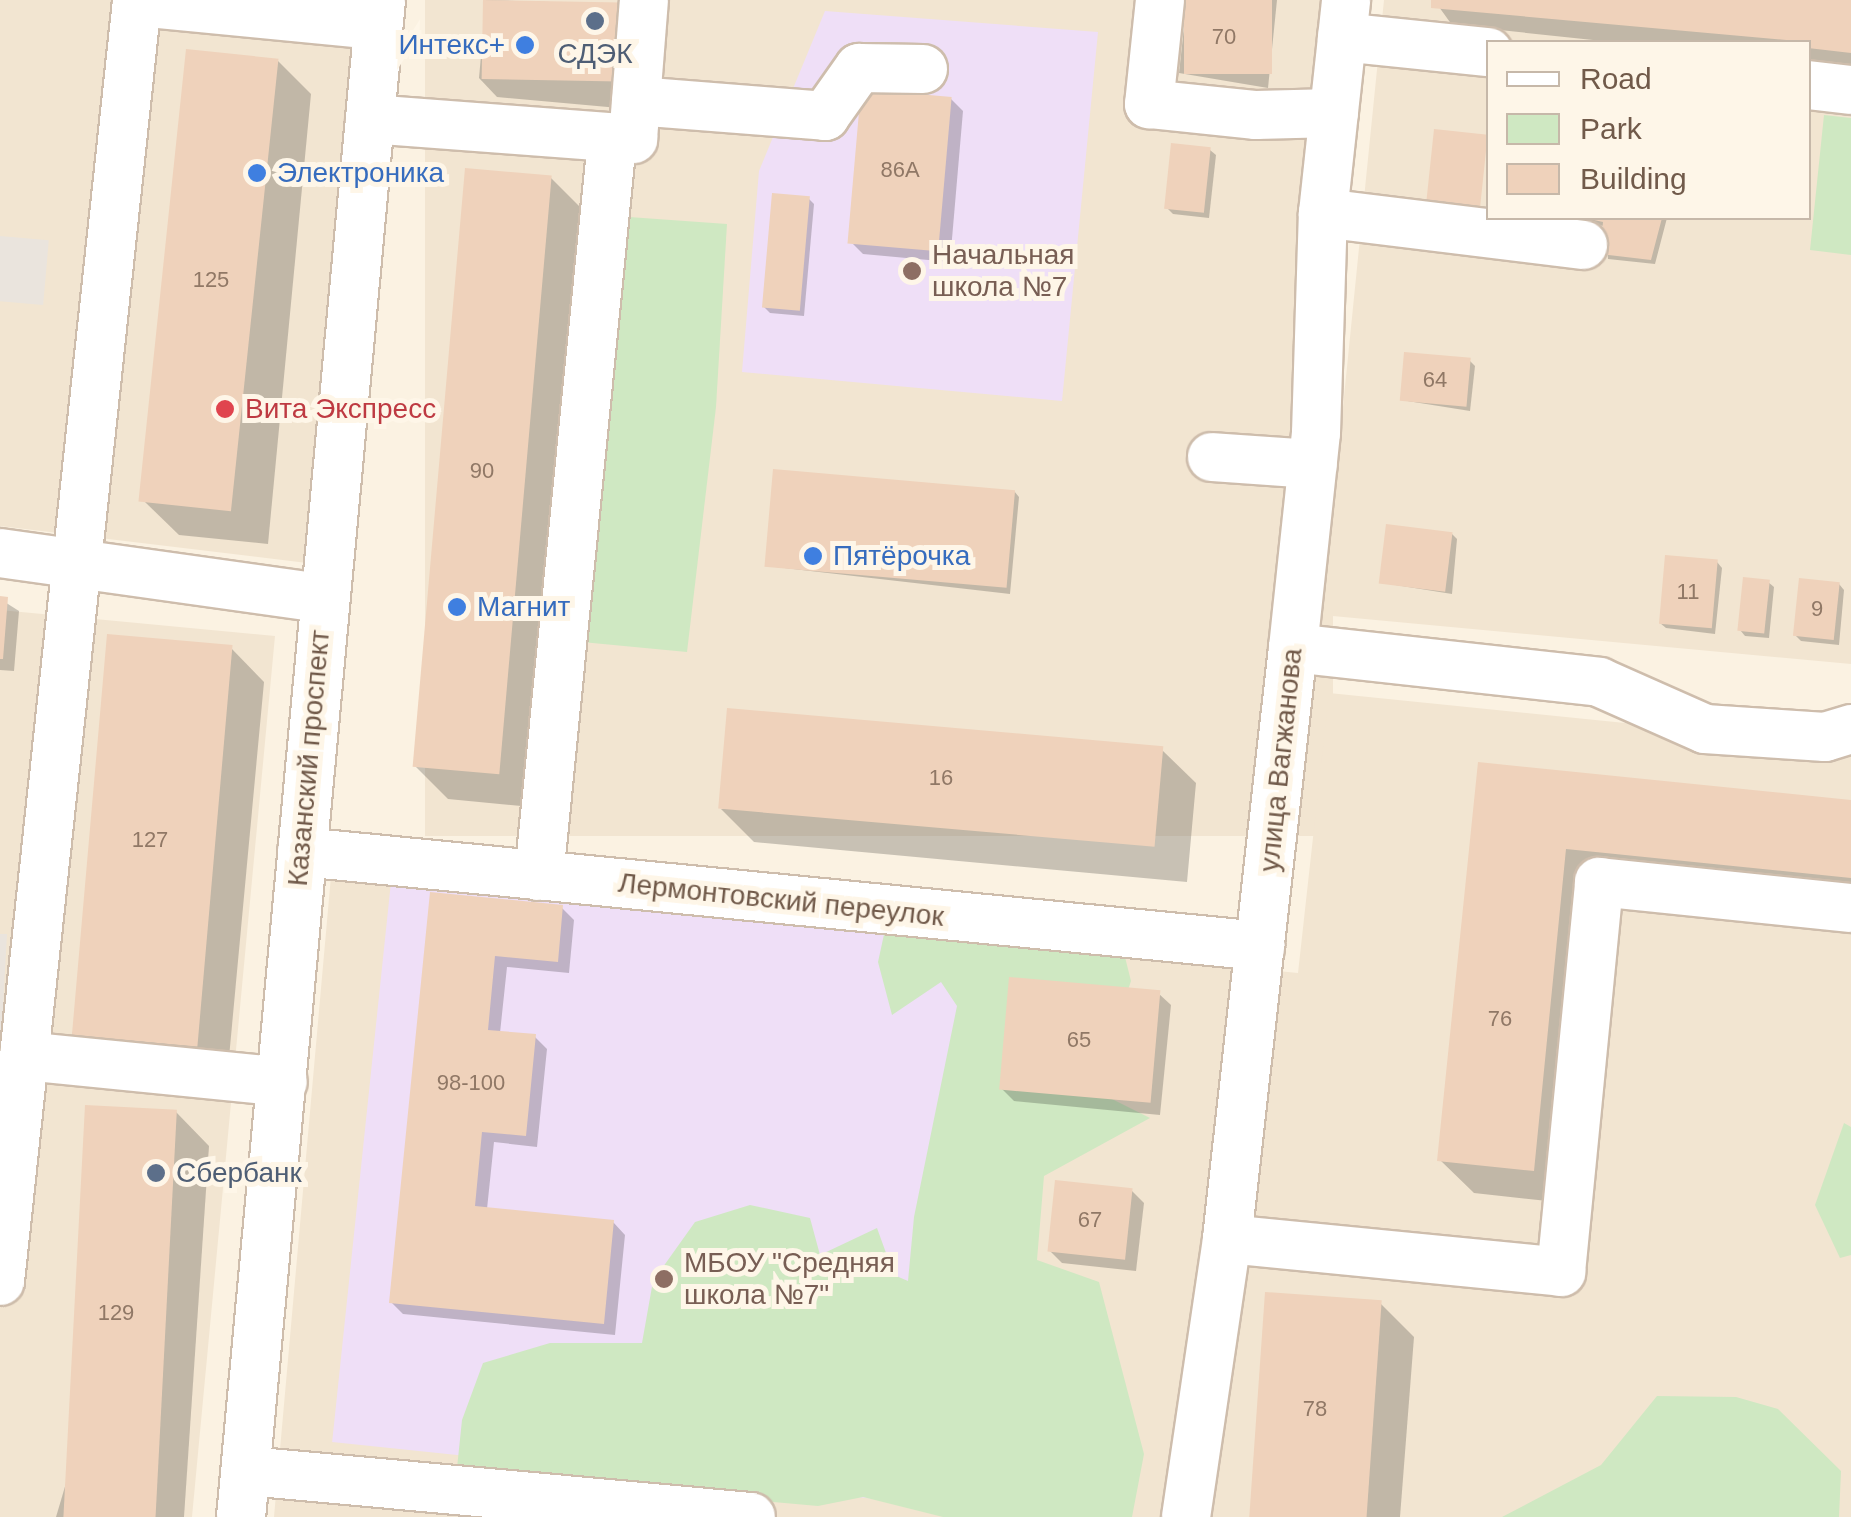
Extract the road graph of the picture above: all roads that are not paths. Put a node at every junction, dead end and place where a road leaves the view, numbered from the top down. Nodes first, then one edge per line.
1 (644, 0) edge
2 (1160, 0) edge
3 (379, 12) edge
4 (1344, 19) edge
5 (1486, 52) edge
6 (923, 69) dead end
7 (1811, 85) edge
8 (1851, 90) edge
9 (636, 101) junction
10 (1334, 113) junction
11 (370, 119) junction
12 (612, 141) junction
13 (1323, 213) junction
14 (1583, 244) dead end
15 (1212, 457) dead end
16 (1312, 464) junction
17 (0, 553) edge
18 (76, 562) junction
19 (322, 598) junction
20 (1293, 648) junction
21 (1851, 729) edge
22 (302, 852) junction
23 (539, 876) junction
24 (1851, 908) edge
25 (1260, 946) junction
26 (24, 1056) junction
27 (282, 1082) junction
28 (1226, 1239) junction
29 (0, 1281) edge
30 (244, 1494) edge
31 (531, 1508) edge
32 (751, 1517) edge
33 (1186, 1517) edge

1 - 9 street
2 - 10 street
3 - 11 street, Казанский проспект
3 - 18 street
4 - 5 street
4 - 10 street, улица Вагжанова
6 - 9 street
7 - 8 street
9 - 12 street
10 - 13 street, улица Вагжанова
11 - 12 street
11 - 19 street, Казанский проспект
12 - 23 street
13 - 14 street
13 - 16 street, улица Вагжанова
15 - 16 street
16 - 20 street, улица Вагжанова
17 - 18 street
18 - 19 street
18 - 26 street
19 - 22 street, Казанский проспект
20 - 21 street
20 - 25 street, улица Вагжанова
22 - 23 street, Лермонтовский переулок
22 - 27 street, Казанский проспект
23 - 25 street, Лермонтовский переулок
24 - 28 street
25 - 28 street, улица Вагжанова
26 - 27 street
26 - 29 street
27 - 30 street, Казанский проспект
28 - 33 street, улица Вагжанова
30 - 31 street
31 - 32 street

